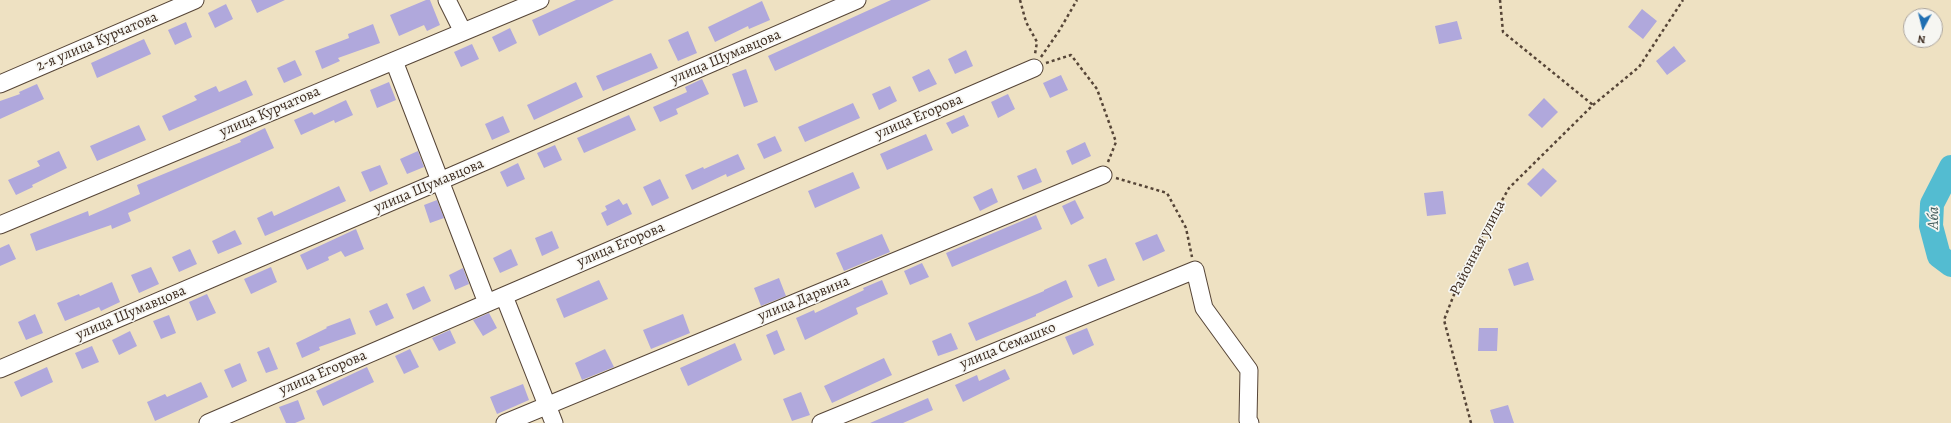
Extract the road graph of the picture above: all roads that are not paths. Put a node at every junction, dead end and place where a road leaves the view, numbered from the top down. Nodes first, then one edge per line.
1 (194, 0) edge
2 (447, 0) edge
3 (540, 0) edge
4 (857, 0) edge
5 (463, 32) junction
6 (394, 61) junction
7 (1034, 68) road end
8 (0, 84) edge
9 (1103, 175) road end
10 (440, 181) junction
11 (0, 225) edge
12 (504, 296) junction
13 (487, 303) junction
14 (0, 369) edge
15 (547, 405) junction
16 (208, 423) edge
17 (505, 423) edge
18 (554, 423) edge
19 (821, 423) edge
20 (1250, 423) edge

1 - 8 street, 2-я улица Курчатова
2 - 5 street
3 - 5 street, улица Курчатова
4 - 10 street, улица Шумавцова
5 - 6 street, улица Курчатова
6 - 10 street
6 - 11 street, улица Курчатова
7 - 12 street, улица Егорова
9 - 15 street, улица Дарвина
10 - 13 street
10 - 14 street, улица Шумавцова
12 - 13 street, улица Егорова
12 - 15 street
13 - 16 street, улица Егорова
15 - 17 street, улица Дарвина
15 - 18 street
19 - 20 street, улица Семашко

